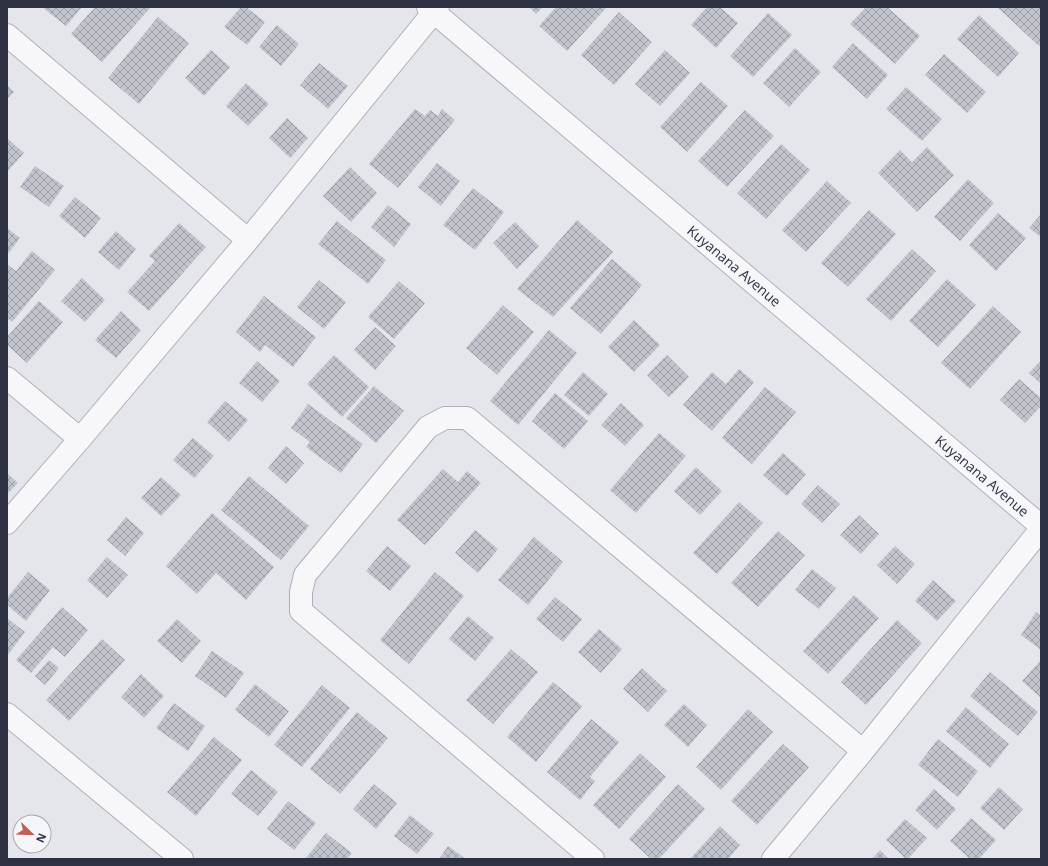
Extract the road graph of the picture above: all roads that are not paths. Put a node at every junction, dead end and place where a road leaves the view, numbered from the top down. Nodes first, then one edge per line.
1 (433, 9) edge
2 (7, 35) edge
3 (248, 240) junction
4 (7, 378) edge
5 (80, 439) junction
6 (7, 523) edge
7 (1041, 526) edge
8 (1041, 529) edge
9 (7, 714) edge
10 (863, 751) junction
11 (182, 859) edge
12 (593, 859) edge
13 (773, 859) edge

1 - 3 street
1 - 7 street, Kuyanana Avenue
2 - 3 street
3 - 5 street
4 - 5 street
5 - 6 street
8 - 10 street
9 - 11 street
10 - 12 street
10 - 13 street

